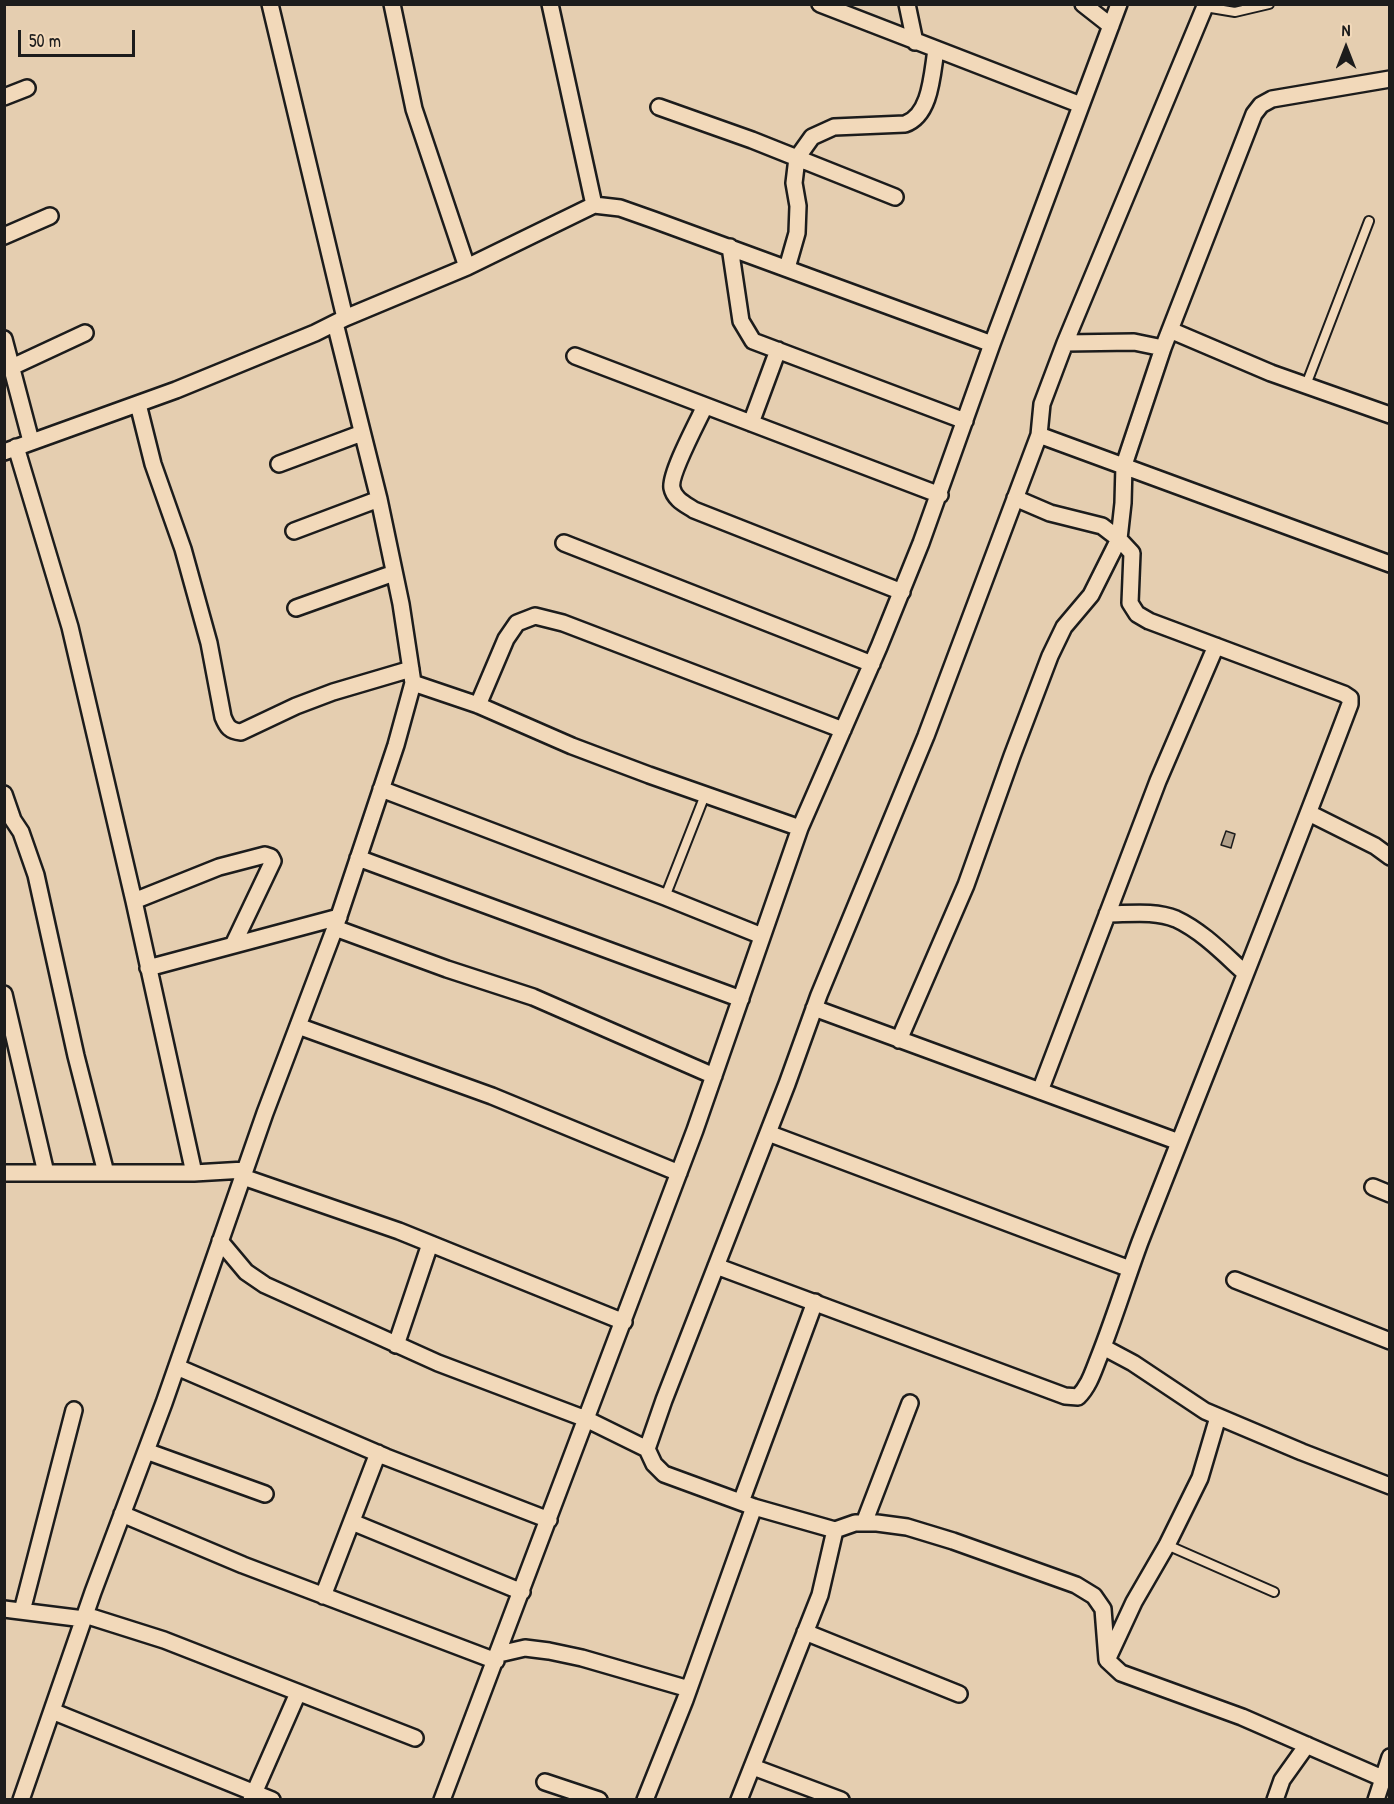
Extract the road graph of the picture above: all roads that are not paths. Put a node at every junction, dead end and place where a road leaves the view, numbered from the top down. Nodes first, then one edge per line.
1 (270, 4) edge
2 (392, 4) edge
3 (550, 4) edge
4 (820, 4) edge
5 (907, 4) edge
6 (1083, 4) edge
7 (1119, 4) edge
8 (1269, 4) edge
9 (1206, 6) edge
10 (1111, 26) junction
11 (915, 42) junction
12 (936, 50) junction
13 (1389, 79) edge
14 (27, 88) dead end
15 (4, 97) edge
16 (1081, 105) junction
17 (659, 107) dead end
18 (797, 158) junction
19 (895, 197) dead end
20 (594, 204) junction
21 (50, 216) dead end
22 (1369, 221) dead end
23 (4, 236) edge
24 (730, 247) junction
25 (467, 267) junction
26 (787, 268) junction
27 (340, 321) junction
28 (1170, 330) junction
29 (86, 333) dead end
30 (4, 339) edge
31 (1065, 343) junction
32 (992, 344) junction
33 (1163, 348) junction
34 (778, 350) junction
35 (575, 356) dead end
36 (12, 367) junction
37 (1306, 385) junction
38 (138, 404) junction
39 (705, 406) junction
40 (1389, 415) edge
41 (965, 421) junction
42 (750, 423) junction
43 (362, 433) junction
44 (1039, 435) junction
45 (31, 441) junction
46 (10, 450) edge
47 (279, 464) dead end
48 (1124, 465) junction
49 (940, 495) junction
50 (1015, 498) junction
51 (379, 499) junction
52 (294, 531) dead end
53 (1119, 539) junction
54 (564, 543) dead end
55 (1389, 564) edge
56 (394, 573) junction
57 (902, 592) junction
58 (296, 608) dead end
59 (1216, 646) junction
60 (872, 664) junction
61 (412, 676) junction
62 (478, 705) junction
63 (843, 730) junction
64 (381, 789) junction
65 (4, 794) edge
66 (705, 795) junction
67 (1309, 813) junction
68 (800, 828) junction
69 (1389, 857) edge
70 (358, 858) junction
71 (665, 897) junction
72 (134, 902) junction
73 (1107, 914) junction
74 (337, 923) junction
75 (762, 936) junction
76 (233, 945) junction
77 (148, 968) junction
78 (1245, 973) junction
79 (4, 994) edge
80 (741, 999) junction
81 (814, 1008) junction
82 (298, 1026) junction
83 (899, 1040) junction
84 (714, 1077) junction
85 (1040, 1091) junction
86 (768, 1133) junction
87 (1179, 1142) junction
88 (4, 1173) edge
89 (46, 1173) junction
90 (106, 1173) junction
91 (194, 1173) junction
92 (679, 1173) junction
93 (244, 1174) junction
94 (1373, 1187) dead end
95 (1389, 1194) edge
96 (220, 1241) junction
97 (430, 1244) junction
98 (716, 1266) junction
99 (1130, 1269) junction
100 (1235, 1280) dead end
101 (815, 1302) junction
102 (624, 1322) junction
103 (1389, 1341) edge
104 (396, 1344) junction
105 (1103, 1347) junction
106 (177, 1367) junction
107 (910, 1403) dead end
108 (74, 1410) dead end
109 (1218, 1417) junction
110 (586, 1419) junction
111 (647, 1449) junction
112 (146, 1451) junction
113 (378, 1454) junction
114 (1389, 1486) edge
115 (265, 1494) dead end
116 (748, 1505) junction
117 (122, 1514) junction
118 (549, 1520) junction
119 (352, 1522) junction
120 (864, 1523) junction
121 (835, 1530) junction
122 (1167, 1545) junction
123 (522, 1592) junction
124 (1274, 1592) dead end
125 (323, 1596) junction
126 (4, 1609) edge
127 (22, 1611) junction
128 (84, 1617) junction
129 (805, 1632) junction
130 (497, 1658) junction
131 (1107, 1660) junction
132 (689, 1689) junction
133 (298, 1693) junction
134 (959, 1694) dead end
135 (52, 1712) junction
136 (415, 1737) dead end
137 (1307, 1745) junction
138 (1389, 1758) edge
139 (753, 1767) junction
140 (1382, 1778) junction
141 (545, 1782) dead end
142 (253, 1796) edge
143 (21, 1800) edge
144 (272, 1800) edge
145 (442, 1800) edge
146 (599, 1800) edge
147 (645, 1800) edge
148 (740, 1800) edge
149 (841, 1800) edge
150 (1275, 1800) edge
151 (1376, 1800) edge

1 - 27 street
2 - 25 street
3 - 20 street
4 - 11 street
5 - 11 street
6 - 10 street
7 - 10 street
8 - 9 lane
9 - 31 street
10 - 16 street
11 - 12 street
12 - 16 street
12 - 18 street
13 - 28 street
14 - 15 street
16 - 32 street
17 - 18 street
18 - 19 street
18 - 26 street
20 - 24 street
20 - 25 street
21 - 23 street
22 - 37 lane
24 - 26 street
24 - 34 street
25 - 27 street
26 - 32 street
27 - 38 street
27 - 43 street
28 - 33 street
28 - 37 street
29 - 36 street
30 - 36 street
31 - 33 street
31 - 44 street
32 - 41 street
33 - 48 street
34 - 41 street
34 - 42 street
35 - 39 street
36 - 45 street
37 - 40 street
38 - 45 street
38 - 61 street
39 - 42 street
39 - 57 street
41 - 49 street
42 - 49 street
43 - 47 street
43 - 51 street
44 - 48 street
44 - 50 street
45 - 46 street
46 - 72 street
48 - 53 street
48 - 55 street
49 - 57 street
50 - 53 street
50 - 81 street
51 - 52 street
51 - 56 street
53 - 59 street
53 - 83 street
54 - 60 street
56 - 58 street
56 - 61 street
57 - 60 street
59 - 67 street
59 - 73 street
60 - 63 street
61 - 62 street
61 - 64 street
62 - 63 street
62 - 66 street
63 - 68 street
64 - 70 street
64 - 71 street
65 - 90 street
66 - 68 street
66 - 71 lane
67 - 69 street
67 - 78 street
68 - 75 street
70 - 74 street
70 - 80 street
71 - 75 street
72 - 76 street
72 - 77 street
73 - 78 street
73 - 85 street
74 - 76 street
74 - 82 street
74 - 84 street
75 - 80 street
76 - 77 street
77 - 91 street
78 - 87 street
79 - 89 street
80 - 84 street
81 - 83 street
81 - 86 street
82 - 92 street
82 - 93 street
83 - 85 street
84 - 92 street
85 - 87 street
86 - 98 street
86 - 99 street
87 - 99 street
88 - 89 street
89 - 90 street
90 - 91 street
91 - 93 street
92 - 102 street
93 - 96 street
93 - 97 street
94 - 95 street
96 - 104 street
96 - 106 street
97 - 102 street
97 - 104 street
98 - 101 street
98 - 111 street
99 - 105 street
100 - 103 street
101 - 105 street
101 - 116 street
102 - 110 street
104 - 110 street
105 - 109 street
106 - 112 street
106 - 113 street
107 - 120 street
108 - 127 street
109 - 114 street
109 - 122 street
110 - 111 street
110 - 118 street
111 - 116 street
112 - 115 street
112 - 117 street
113 - 118 street
113 - 119 street
116 - 121 street
116 - 132 street
117 - 125 street
117 - 128 street
118 - 123 street
119 - 123 street
119 - 125 street
120 - 121 street
120 - 131 street
121 - 129 street
122 - 124 lane
122 - 131 street
123 - 130 street
125 - 130 street
126 - 127 street
127 - 128 street
128 - 133 street
128 - 135 street
129 - 134 street
129 - 139 street
130 - 132 street
130 - 145 street
131 - 137 street
132 - 147 street
133 - 136 street
133 - 142 street
135 - 142 street
135 - 143 street
137 - 140 street
137 - 150 street
138 - 140 street
139 - 148 street
139 - 149 street
140 - 151 street
141 - 146 street
142 - 144 street

